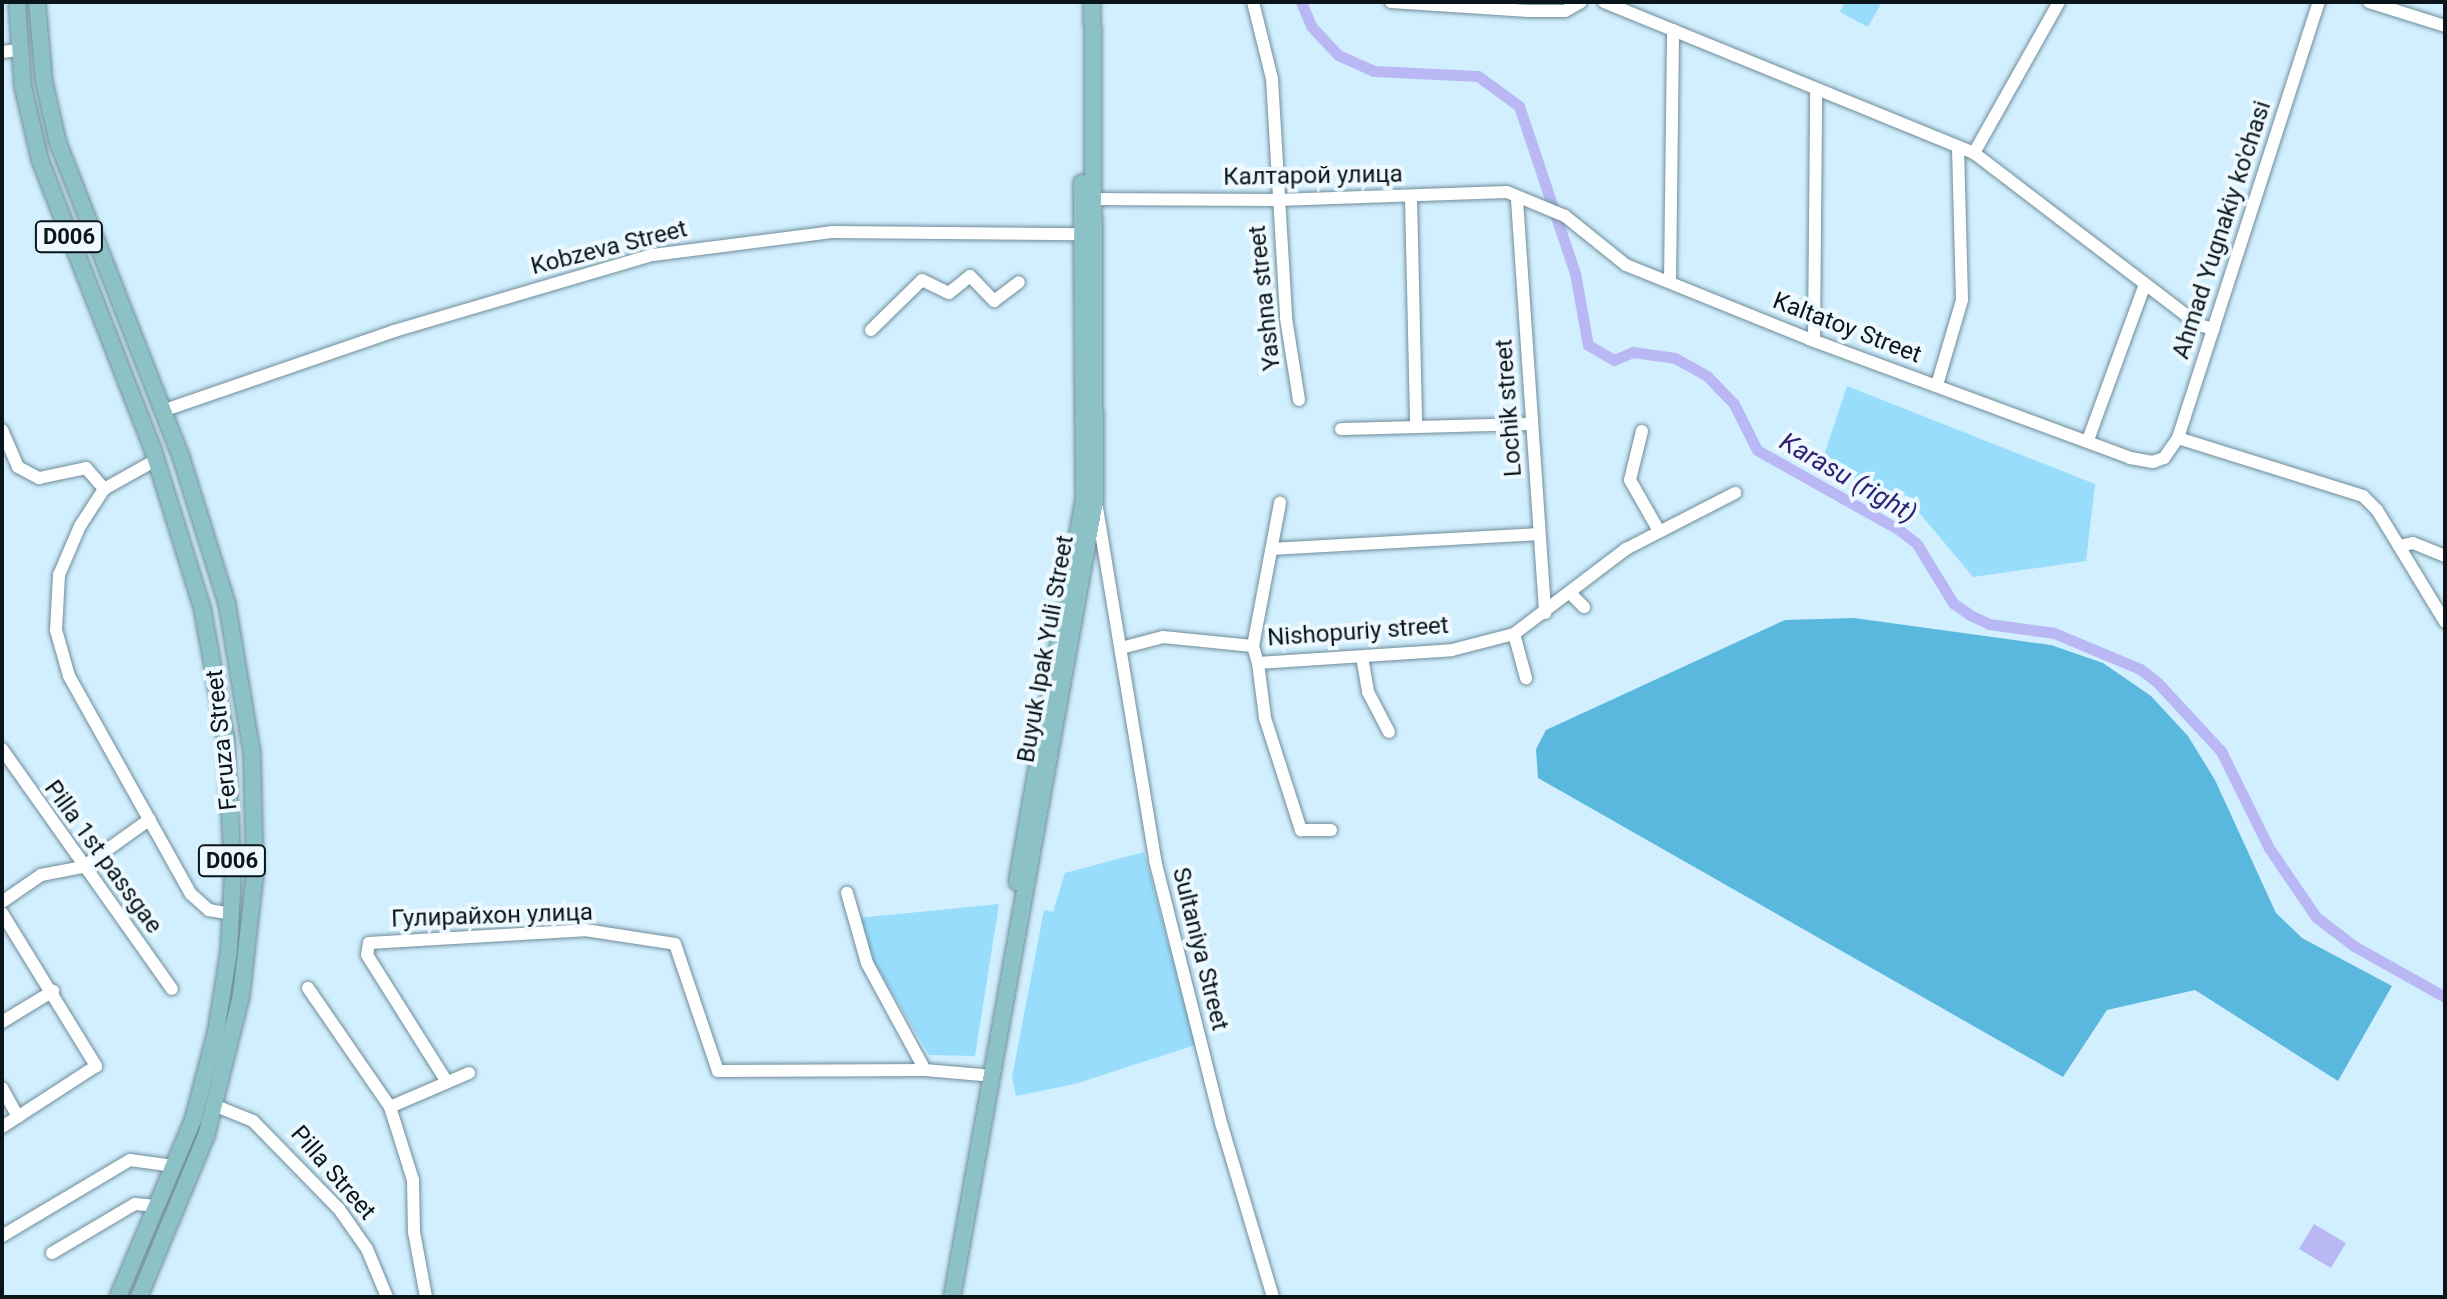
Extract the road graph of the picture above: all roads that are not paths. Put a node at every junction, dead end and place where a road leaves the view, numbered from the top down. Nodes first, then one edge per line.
1 (17, 2) edge
2 (37, 2) edge
3 (1081, 2) edge
4 (1092, 2) edge
5 (1253, 2) edge
6 (1392, 2) edge
7 (1581, 2) edge
8 (1604, 2) edge
9 (2059, 2) edge
10 (2319, 2) edge
11 (2369, 2) edge
12 (1462, 6) edge
13 (2445, 26) edge
14 (1673, 30) junction
15 (10, 51) edge
16 (1816, 89) junction
17 (1958, 147) junction
18 (1974, 153) junction
19 (1411, 198) junction
20 (1088, 199) junction
21 (1277, 200) junction
22 (1517, 200) junction
23 (1540, 206) joint
24 (1088, 234) junction
25 (1019, 282) dead end
26 (1670, 282) junction
27 (2145, 284) junction
28 (2213, 329) junction
29 (871, 330) dead end
30 (1814, 341) junction
31 (1937, 385) junction
32 (1299, 400) dead end
33 (165, 410) junction
34 (143, 417) junction
35 (1531, 424) junction
36 (1416, 427) junction
37 (1341, 429) dead end
38 (2, 430) edge
39 (1642, 431) dead end
40 (2178, 438) junction
41 (2088, 440) junction
42 (156, 460) junction
43 (2153, 462) joint
44 (104, 489) junction
45 (1735, 493) dead end
46 (1095, 501) junction
47 (1280, 503) dead end
48 (1659, 531) junction
49 (1539, 534) junction
50 (2399, 546) junction
51 (1272, 549) junction
52 (2445, 556) edge
53 (1570, 593) junction
54 (1584, 607) dead end
55 (1545, 613) junction
56 (2445, 622) edge
57 (1514, 634) junction
58 (1253, 646) junction
59 (1121, 648) junction
60 (1362, 657) junction
61 (1258, 663) junction
62 (1526, 678) dead end
63 (1389, 732) dead end
64 (2, 749) edge
65 (150, 819) junction
66 (1331, 830) dead end
67 (83, 867) junction
68 (847, 893) dead end
69 (2, 902) edge
70 (2, 913) edge
71 (231, 914) junction
72 (308, 988) dead end
73 (172, 989) dead end
74 (53, 991) junction
75 (2, 1022) edge
76 (925, 1070) junction
77 (469, 1073) dead end
78 (987, 1076) junction
79 (447, 1082) junction
80 (2, 1088) edge
81 (216, 1106) junction
82 (390, 1107) junction
83 (18, 1117) junction
84 (2, 1127) edge
85 (174, 1166) junction
86 (157, 1206) junction
87 (2, 1236) edge
88 (52, 1253) dead end
89 (121, 1289) edge
90 (141, 1292) edge
91 (387, 1297) edge
92 (426, 1297) edge
93 (942, 1297) edge
94 (952, 1297) edge
95 (1273, 1297) edge

1 - 15 main road, D006
2 - 33 main road, D006
3 - 20 main road, Buyuk Ipak Yuli Street
4 - 20 main road, Buyuk Ipak Yuli Street
5 - 21 street, Yashna street
6 - 12 street
7 - 12 street
8 - 14 street
9 - 18 street
10 - 28 street, Ahmad Yugnakiy ko'chasi
11 - 13 street
14 - 16 street
14 - 26 street
15 - 34 main road, D006
16 - 17 street
16 - 30 street
17 - 18 street
17 - 31 street
18 - 27 street
19 - 21 street, Калтарой улица
19 - 22 street, Калтарой улица
19 - 36 street
20 - 21 street, Калтарой улица
20 - 24 main road, Buyuk Ipak Yuli Street
21 - 32 street, Yashna street
22 - 23 street, Калтарой улица
22 - 35 street, Lochik street
23 - 26 street, Kaltatoy Street
24 - 33 street, Kobzeva Street
24 - 46 main road, Buyuk Ipak Yuli Street
24 - 78 main road, Buyuk Ipak Yuli Street
25 - 29 street
26 - 30 street, Kaltatoy Street
27 - 28 street
27 - 41 street
28 - 40 street, Ahmad Yugnakiy ko'chasi
30 - 31 street, Kaltatoy Street
31 - 41 street, Kaltatoy Street
33 - 34 main road
33 - 81 main road, Feruza Street / D006
34 - 42 main road, Feruza Street / D006
35 - 36 street
35 - 49 street, Lochik street
36 - 37 street
38 - 44 street
39 - 48 street
40 - 43 street, Ahmad Yugnakiy ko'chasi
40 - 50 street
41 - 43 street, Kaltatoy Street
42 - 44 street
42 - 71 main road, Feruza Street / D006
44 - 65 street
45 - 48 street, Nishopuriy street
46 - 59 street, Sultаniya Street
46 - 78 main road, Buyuk Ipak Yuli Street
47 - 51 street
48 - 53 street, Nishopuriy street
49 - 51 street
49 - 55 street, Lochik street
50 - 52 street
50 - 56 street
51 - 58 street
53 - 54 street
53 - 55 street, Nishopuriy street
55 - 57 street, Nishopuriy street
57 - 60 street, Nishopuriy street
57 - 62 street
58 - 59 street, Nishopuriy street
58 - 61 street, Nishopuriy street
59 - 95 street, Sultаniya Street
60 - 61 street, Nishopuriy street
60 - 63 street
61 - 66 street
64 - 67 street, Pilla 1st passgae
65 - 67 street
65 - 71 street
67 - 69 street
67 - 73 street, Pilla 1st passgae
68 - 76 street
70 - 74 street
71 - 85 main road, Feruza Street / D006
72 - 82 street
74 - 75 street
74 - 83 street
76 - 78 street
76 - 79 street, Гулирайхон улица
77 - 79 street
78 - 93 main road, Buyuk Ipak Yuli Street
78 - 94 main road, Buyuk Ipak Yuli Street
79 - 82 street
80 - 83 street
81 - 90 main road, Feruza Street / D006
81 - 91 street, Pilla Street
82 - 92 street
83 - 84 street
85 - 86 main road, Feruza Street / D006
85 - 87 street
86 - 88 street
86 - 89 main road, Feruza Street / D006
89 - 90 main road

